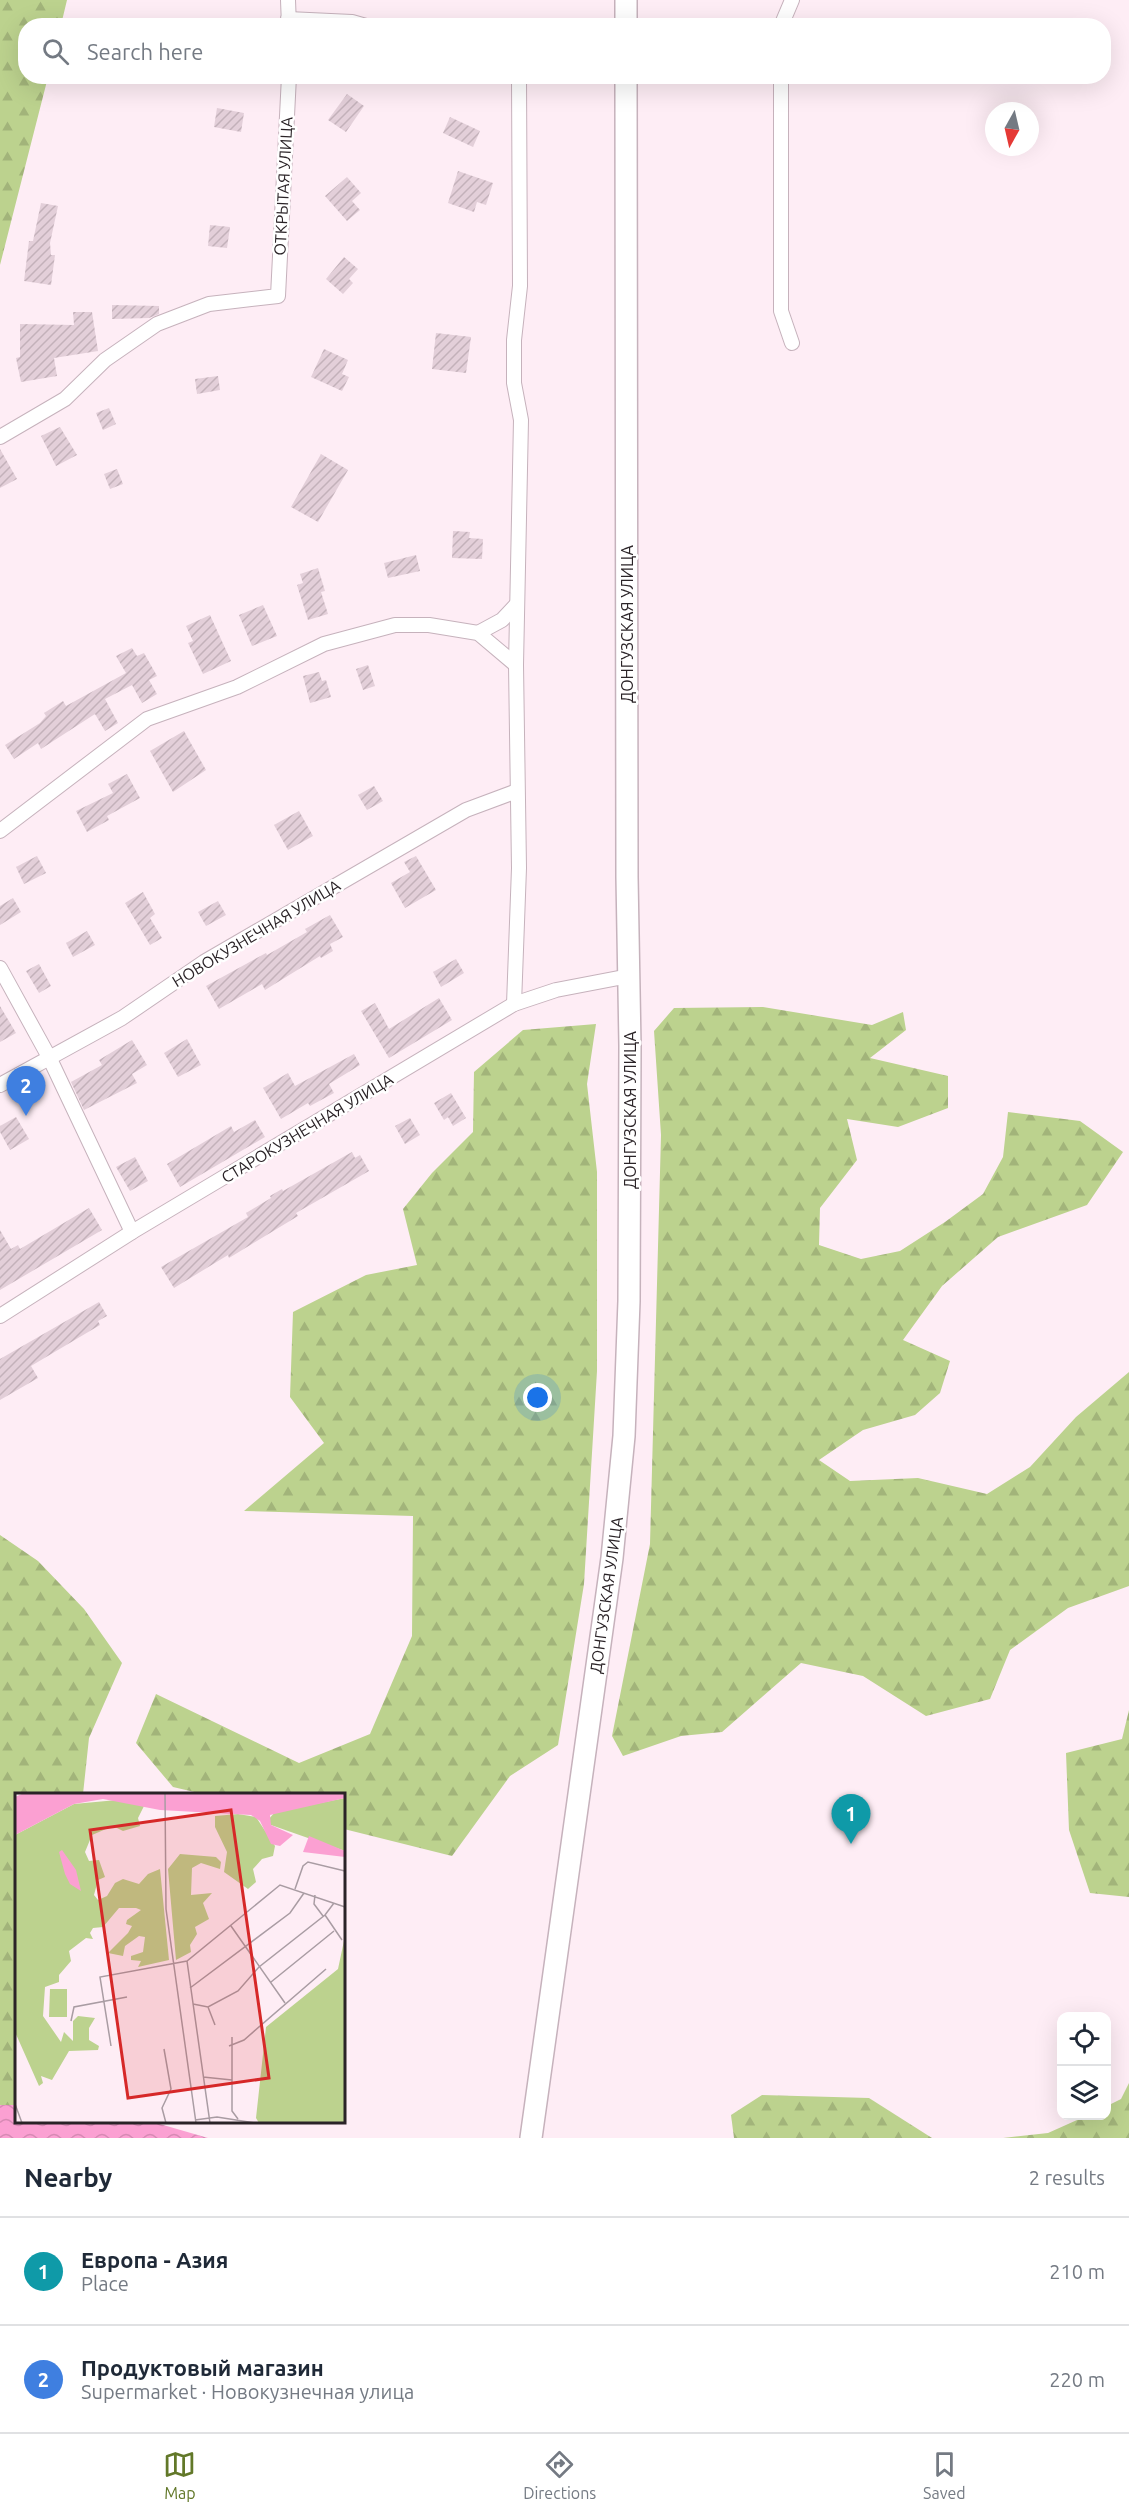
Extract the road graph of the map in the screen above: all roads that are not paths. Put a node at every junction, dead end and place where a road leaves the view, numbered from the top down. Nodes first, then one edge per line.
1 (288, 0) edge
2 (626, 0) edge
3 (792, 0) edge
4 (288, 18) edge
5 (626, 18) edge
6 (784, 18) edge
7 (289, 84) edge
8 (519, 84) edge
9 (626, 84) edge
10 (781, 84) edge
11 (792, 344) dead end
12 (0, 437) edge
13 (517, 604) junction
14 (478, 633) junction
15 (516, 665) junction
16 (517, 790) junction
17 (0, 831) edge
18 (0, 968) edge
19 (629, 976) junction
20 (514, 1004) junction
21 (49, 1057) junction
22 (0, 1085) edge
23 (132, 1233) junction
24 (0, 1316) edge
25 (531, 2138) edge

1 - 4 street
2 - 5 main road
3 - 6 street
7 - 12 street, ОТКРЫТАЯ УЛИЦА
8 - 13 street
9 - 19 main road, ДОНГУЗСКАЯ УЛИЦА
10 - 11 street
13 - 14 street
13 - 15 street
14 - 15 street
14 - 17 street
15 - 16 street
16 - 20 street
16 - 21 street, НОВОКУЗНЕЧНАЯ УЛИЦА
18 - 21 street
19 - 20 street, СТАРОКУЗНЕЧНАЯ УЛИЦА
19 - 25 main road, ДОНГУЗСКАЯ УЛИЦА
20 - 23 street, СТАРОКУЗНЕЧНАЯ УЛИЦА
21 - 22 street, НОВОКУЗНЕЧНАЯ УЛИЦА
21 - 23 street
23 - 24 street, СТАРОКУЗНЕЧНАЯ УЛИЦА

